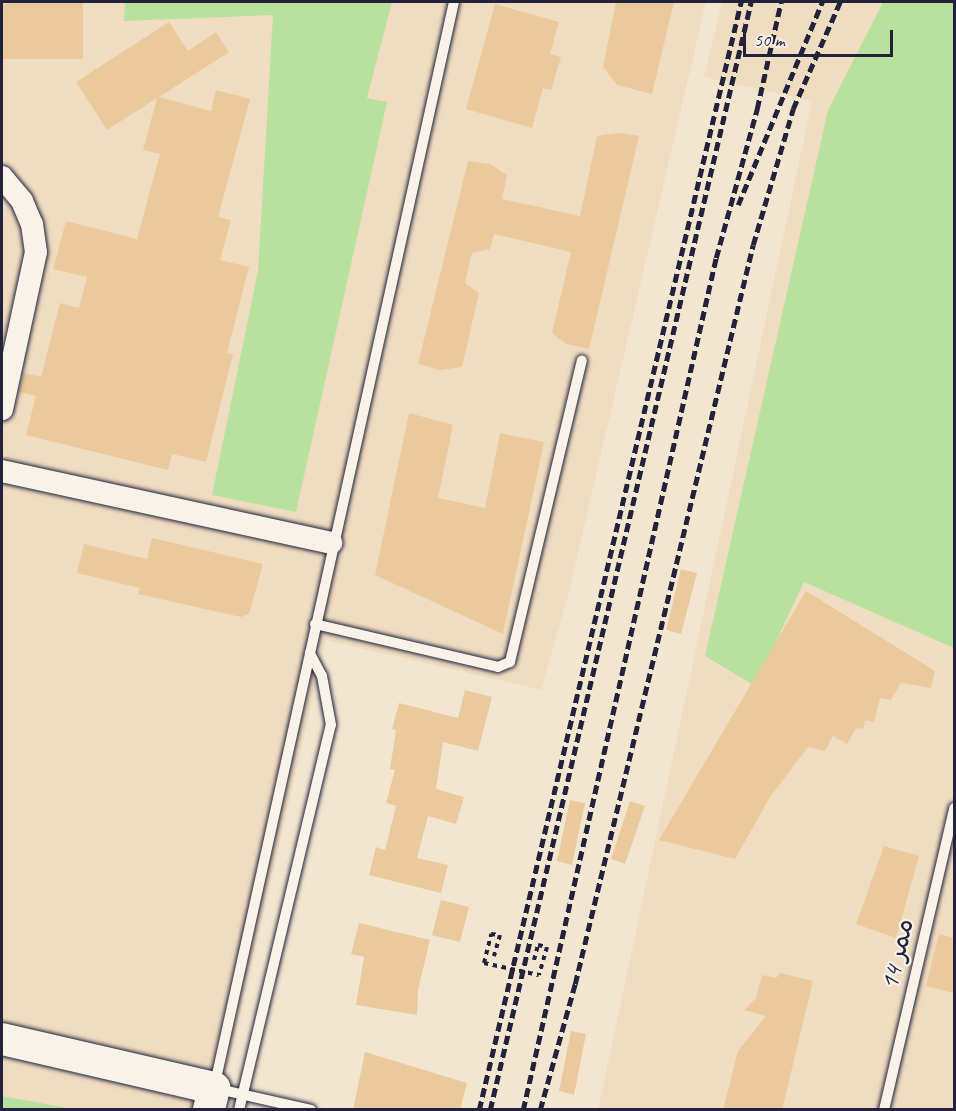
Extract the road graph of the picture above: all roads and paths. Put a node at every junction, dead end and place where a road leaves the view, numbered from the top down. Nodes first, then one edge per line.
1 (454, 2) edge
2 (2, 177) edge
3 (582, 360) dead end
4 (2, 409) edge
5 (2, 471) edge
6 (332, 543) junction
7 (315, 624) junction
8 (310, 653) junction
9 (954, 808) edge
10 (494, 956) dead end
11 (534, 960) dead end
12 (2, 1039) edge
13 (222, 1097) edge
14 (239, 1110) edge
15 (311, 1110) edge
16 (884, 1110) edge

1 - 6 lane
2 - 4 street
3 - 7 lane
5 - 6 street
6 - 7 lane
7 - 8 lane
8 - 13 lane
8 - 13 lane
9 - 16 lane, ممر 14
10 - 11 path, bridge
12 - 13 street
13 - 14 lane
13 - 15 lane

